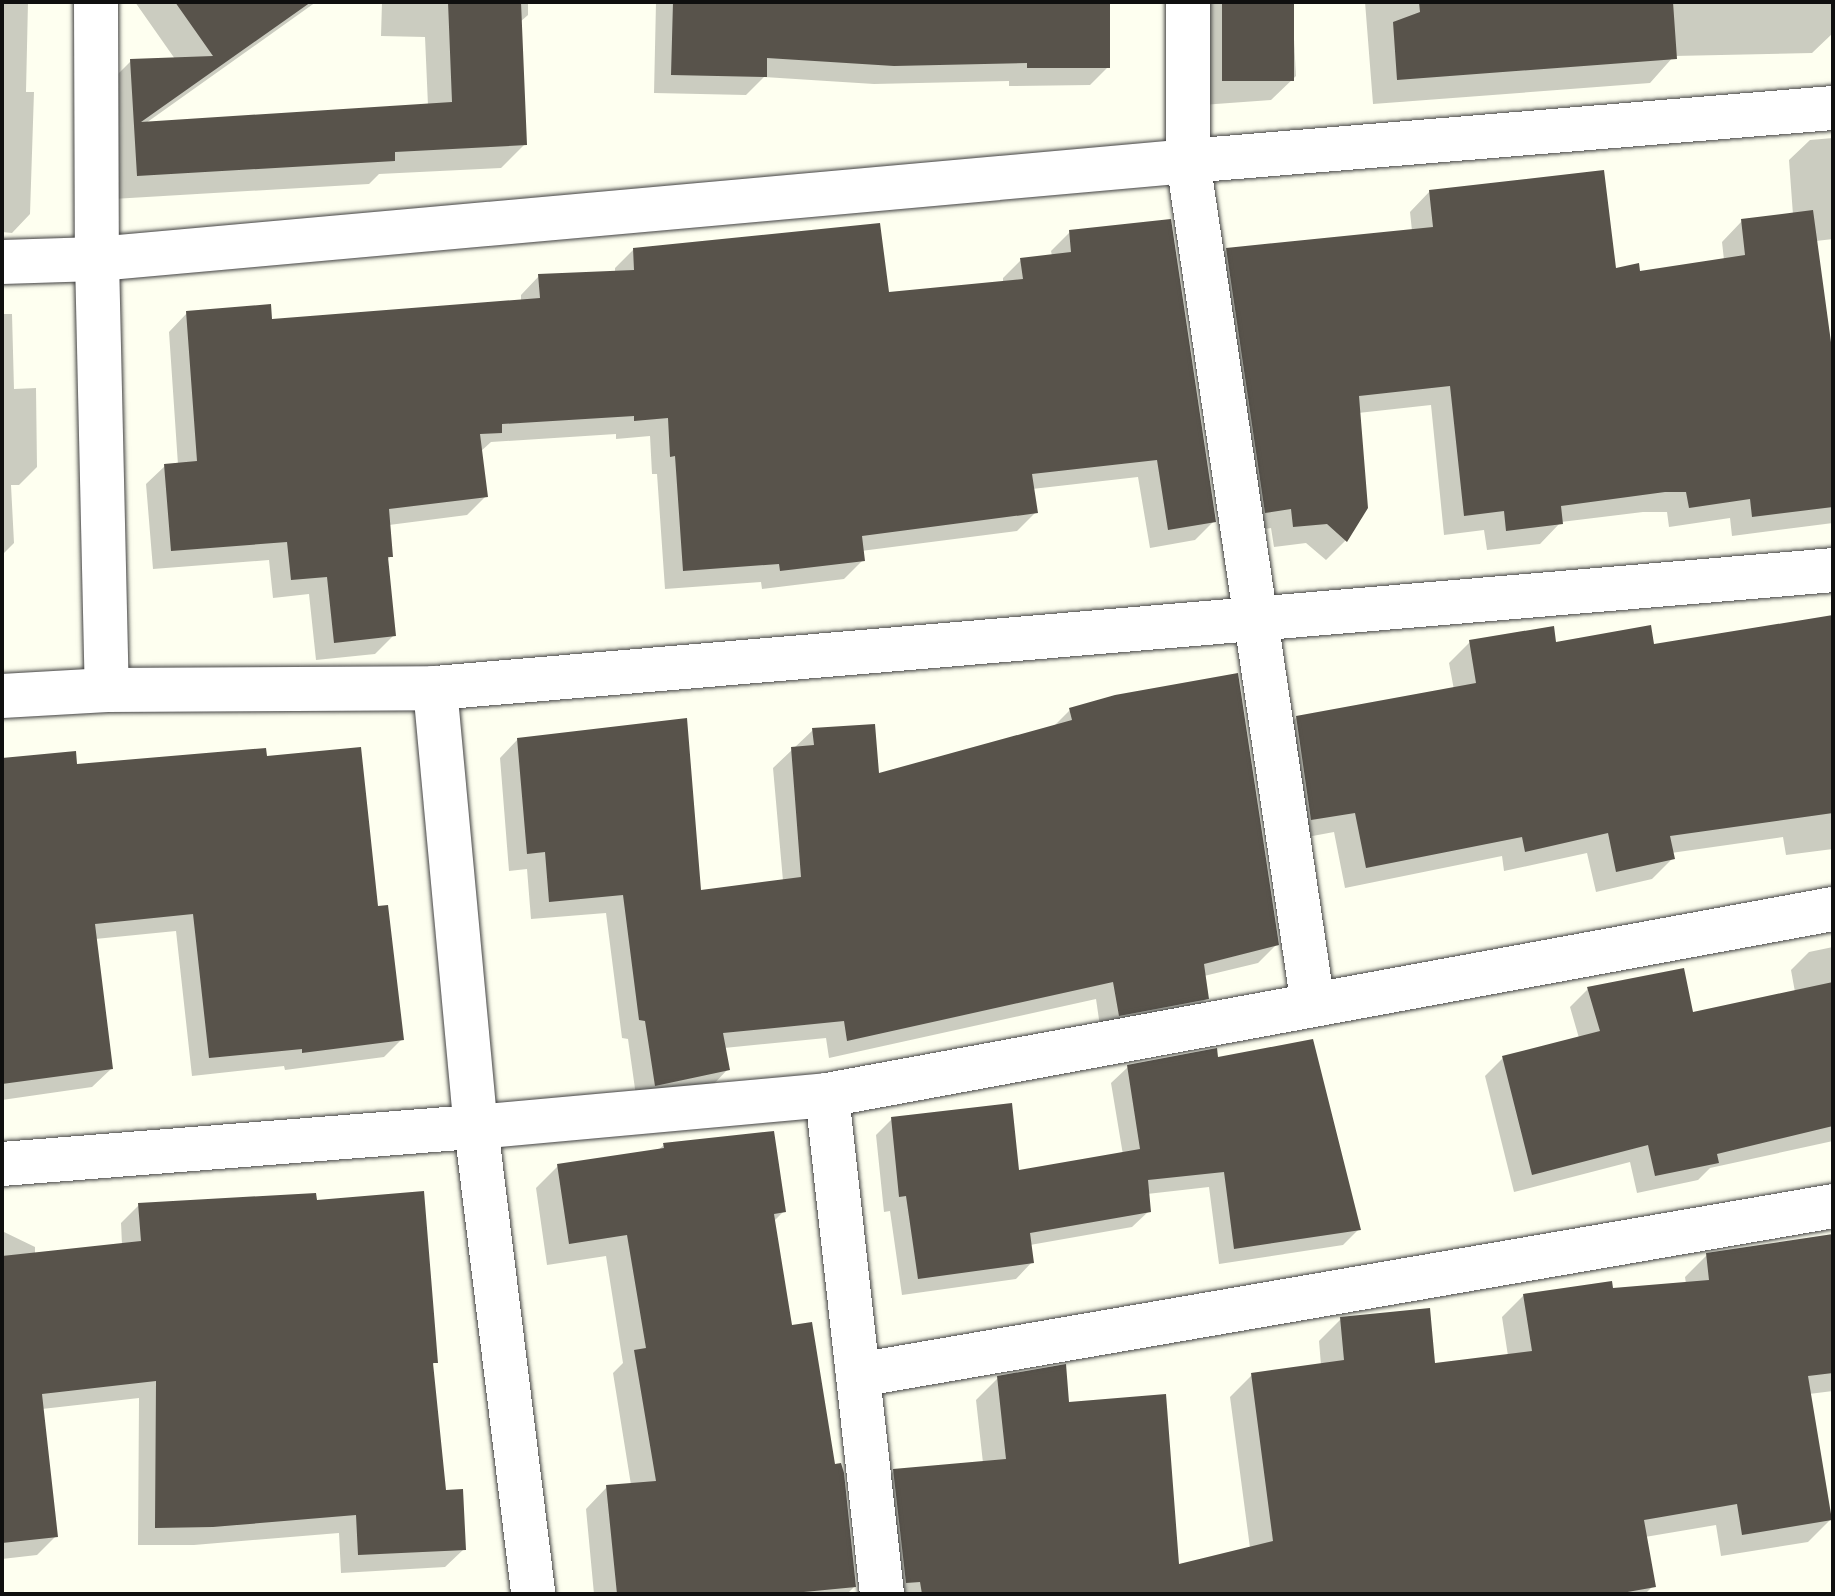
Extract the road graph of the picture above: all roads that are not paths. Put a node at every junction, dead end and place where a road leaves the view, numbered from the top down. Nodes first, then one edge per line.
1 (96, 2) edge
2 (1188, 2) edge
3 (1833, 108) edge
4 (1188, 161) junction
5 (97, 259) junction
6 (2, 262) edge
7 (1833, 570) edge
8 (1258, 619) junction
9 (435, 688) junction
10 (107, 690) junction
11 (2, 696) edge
12 (1833, 909) edge
13 (1313, 1005) junction
14 (827, 1095) junction
15 (476, 1127) junction
16 (2, 1164) edge
17 (1833, 1206) edge
18 (858, 1375) junction
19 (533, 1594) edge
20 (882, 1594) edge

1 - 5 street
2 - 4 street
3 - 4 street
4 - 5 street
4 - 8 street
5 - 6 street
5 - 10 street
7 - 8 street
8 - 9 street
8 - 13 street
9 - 10 street
9 - 15 street
10 - 11 street
12 - 13 street
13 - 14 street
14 - 15 street
14 - 18 street
15 - 16 street
15 - 19 street
17 - 18 street
18 - 20 street

